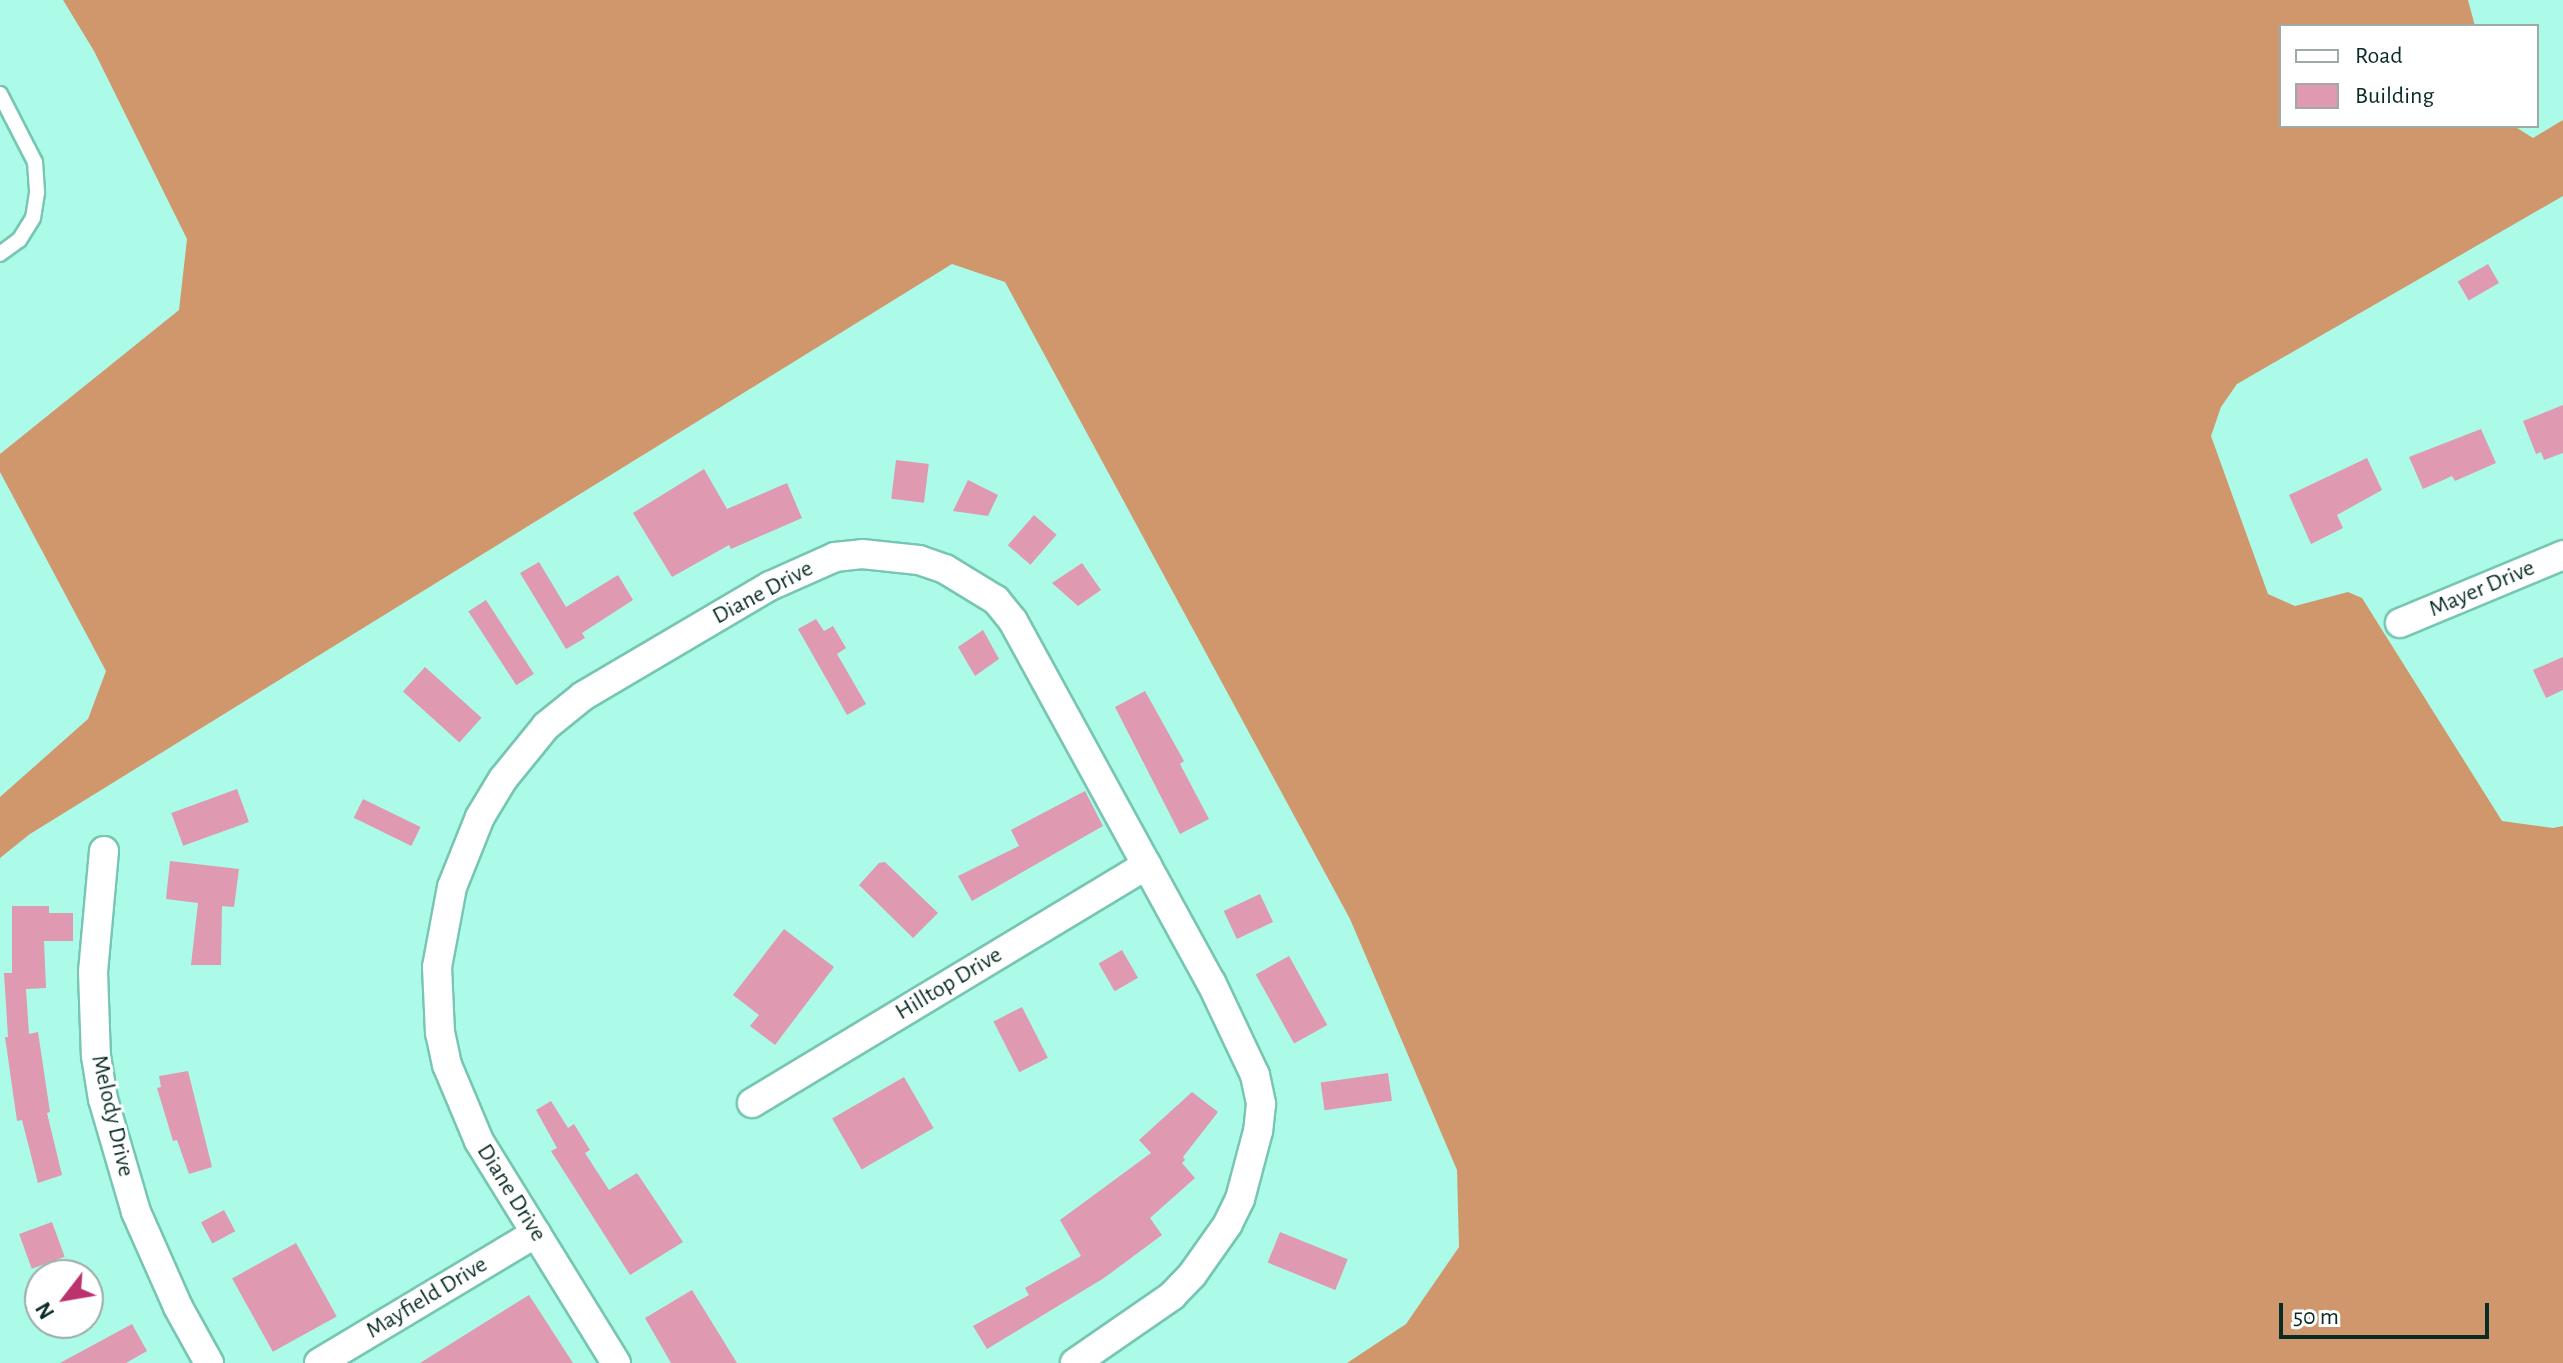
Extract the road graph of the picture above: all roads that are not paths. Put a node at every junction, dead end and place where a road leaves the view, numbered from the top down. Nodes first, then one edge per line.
1 (0, 94) edge
2 (0, 254) edge
3 (2563, 555) edge
4 (2400, 623) dead end
5 (104, 851) dead end
6 (1147, 865) junction
7 (752, 1103) dead end
8 (536, 1233) junction
9 (209, 1363) edge
10 (319, 1363) edge
11 (616, 1363) edge
12 (1075, 1363) edge

1 - 2 lane
3 - 4 street, Mayer Drive
5 - 9 street, Melody Drive
6 - 7 street, Hilltop Drive
6 - 8 street, Diane Drive
6 - 12 street, Diane Drive
8 - 10 street, Mayfield Drive
8 - 11 street, Diane Drive

